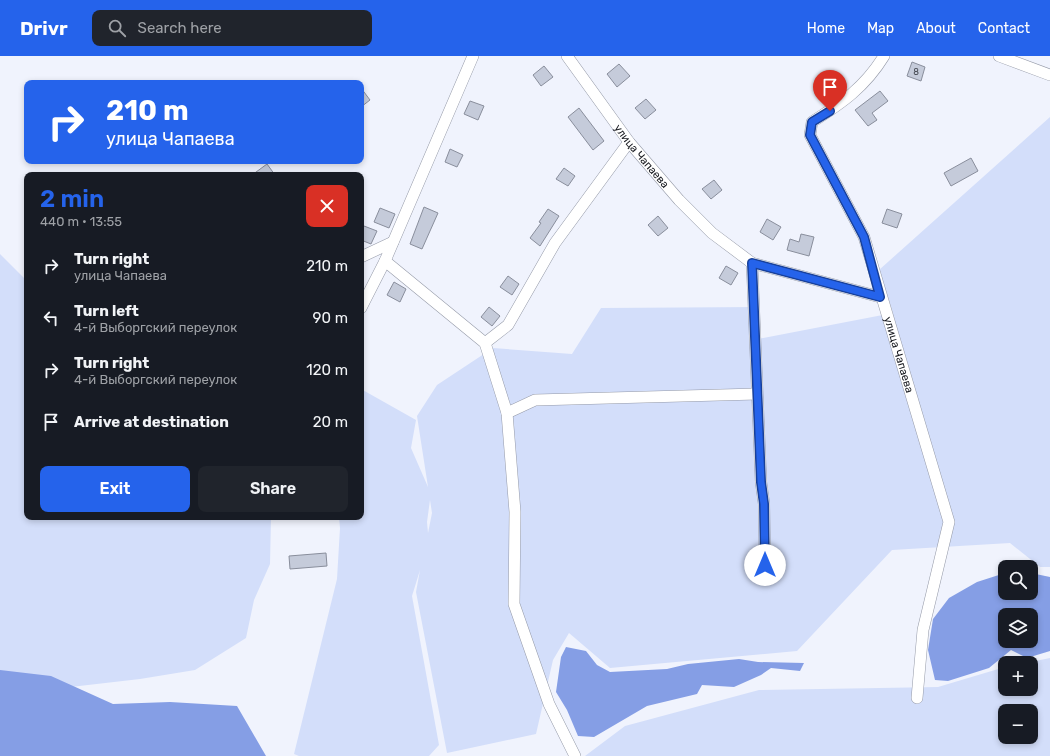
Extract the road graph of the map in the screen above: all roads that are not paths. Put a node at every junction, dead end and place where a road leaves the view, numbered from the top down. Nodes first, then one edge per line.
1 (473, 56) edge
2 (567, 56) edge
3 (884, 56) edge
4 (999, 56) edge
5 (1050, 75) edge
6 (629, 142) junction
7 (393, 242) junction
8 (364, 256) edge
9 (385, 261) junction
10 (752, 263) junction
11 (880, 297) junction
12 (364, 302) edge
13 (485, 343) junction
14 (757, 394) junction
15 (507, 413) junction
16 (765, 565) dead end
17 (917, 698) dead end
18 (575, 756) edge

1 - 7 street
2 - 6 street, улица Чапаева
3 - 11 street
4 - 5 street
6 - 10 street, улица Чапаева
6 - 13 street
7 - 8 street
7 - 9 street
9 - 12 street
9 - 13 street
10 - 11 street, улица Чапаева
10 - 14 street
11 - 17 street, улица Чапаева
13 - 15 street
14 - 15 street
14 - 16 street
15 - 18 street

